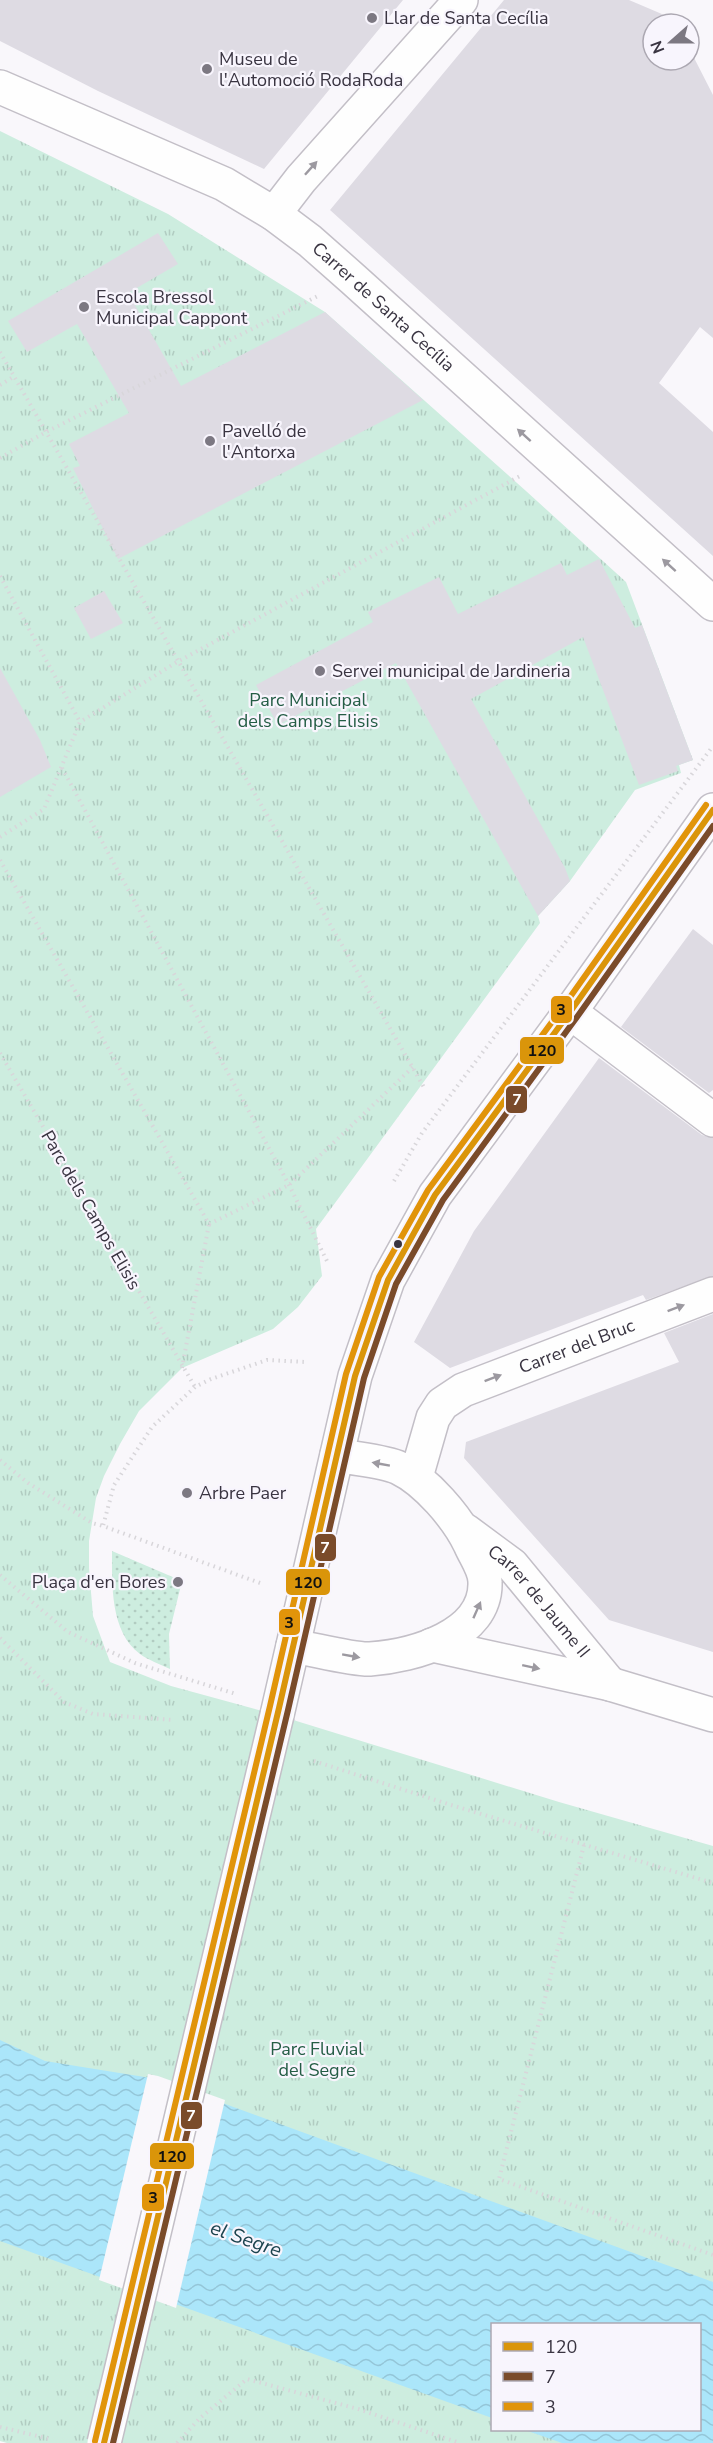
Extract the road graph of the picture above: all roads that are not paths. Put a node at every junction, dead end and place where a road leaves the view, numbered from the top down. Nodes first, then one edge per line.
1 (461, 0) edge
2 (0, 87) edge
3 (274, 214) junction
4 (713, 604) edge
5 (713, 810) edge
6 (570, 1012) junction
7 (713, 1120) edge
8 (713, 1294) edge
9 (336, 1455) junction
10 (416, 1477) junction
11 (461, 1527) junction
12 (432, 1645) junction
13 (293, 1646) junction
14 (610, 1684) junction
15 (713, 1715) edge
16 (104, 2443) edge

3 -> 1 street
2 - 3 street, Carrer de Santa Cecília
4 -> 3 street, Carrer de Santa Cecília
5 - 6 street
6 - 7 street
6 - 9 street
10 -> 8 street, Carrer del Bruc
10 -> 9 street, Carrer de Jaume II
9 - 13 street
10 - 11 street, Carrer de Jaume II
12 -> 11 street, Carrer de Jaume II
11 - 14 street, Carrer de Jaume II
13 -> 12 street, Carrer de Jaume II
12 -> 14 street, Carrer de Jaume II
13 - 16 street, bridge
14 - 15 street, Carrer de Jaume II

